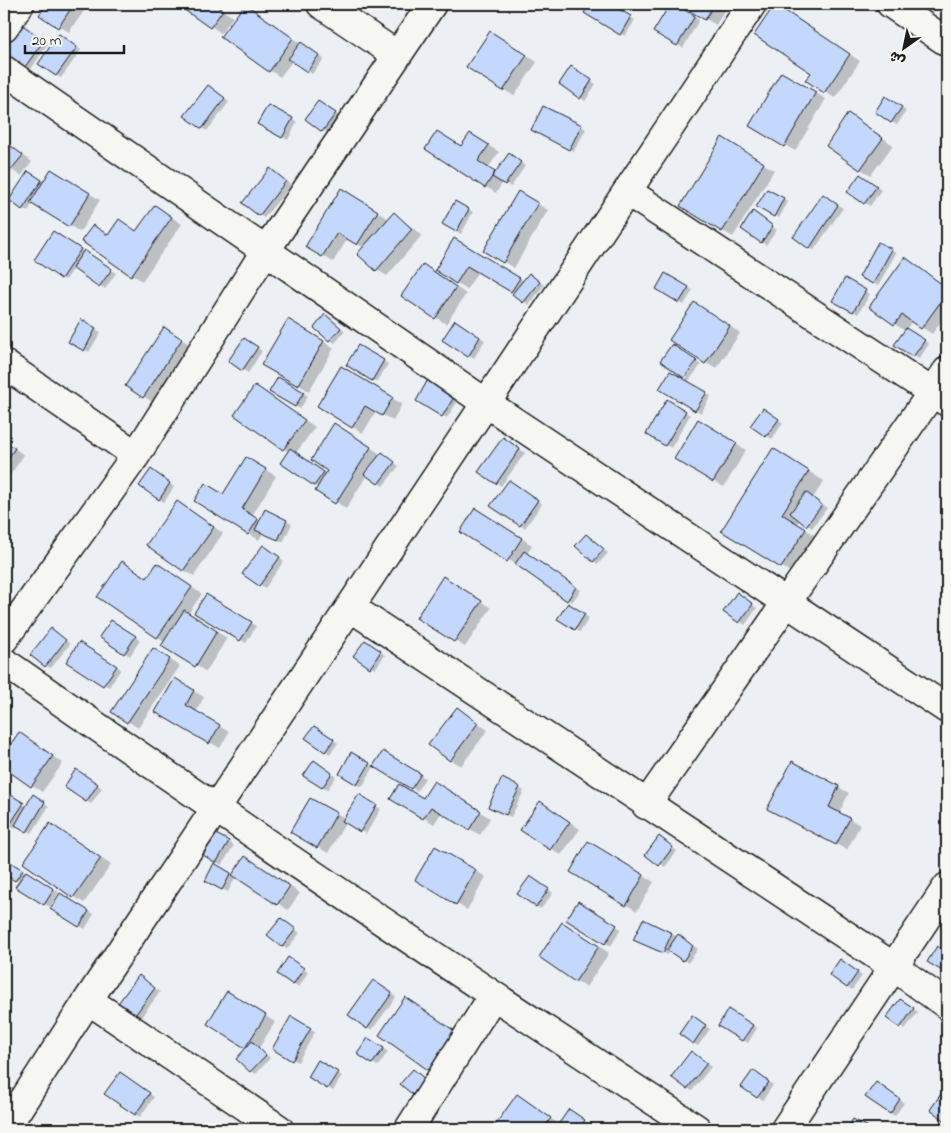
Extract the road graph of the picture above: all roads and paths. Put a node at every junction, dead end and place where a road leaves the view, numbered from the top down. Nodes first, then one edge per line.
1 (20, 4) edge
2 (321, 4) edge
3 (432, 4) edge
4 (752, 4) edge
5 (891, 4) edge
6 (4, 27) edge
7 (947, 42) edge
8 (397, 55) junction
9 (4, 70) edge
10 (628, 192) junction
11 (266, 250) junction
12 (4, 364) edge
13 (943, 389) edge
14 (486, 403) junction
15 (136, 455) junction
16 (787, 604) junction
17 (350, 607) junction
18 (4, 639) edge
19 (4, 662) edge
20 (947, 709) edge
21 (646, 805) junction
22 (215, 809) junction
23 (947, 887) edge
24 (894, 967) junction
25 (493, 996) junction
26 (88, 1000) junction
27 (947, 1005) edge
28 (5, 1129) edge
29 (279, 1129) edge
30 (409, 1129) edge
31 (697, 1129) edge
32 (785, 1129) edge

1 - 6 street
2 - 8 street
3 - 8 street
4 - 10 street
5 - 7 street
8 - 11 street
9 - 11 street
10 - 13 street
10 - 14 street
11 - 14 street
11 - 15 street
12 - 15 street
13 - 16 street
14 - 16 street
14 - 17 street
15 - 18 street
16 - 20 street
16 - 21 street
17 - 21 street
17 - 22 street
19 - 22 street
21 - 24 street
22 - 25 street
22 - 26 street
23 - 24 street
24 - 27 street
24 - 32 street
25 - 30 street
25 - 31 street
26 - 28 street
26 - 29 street

